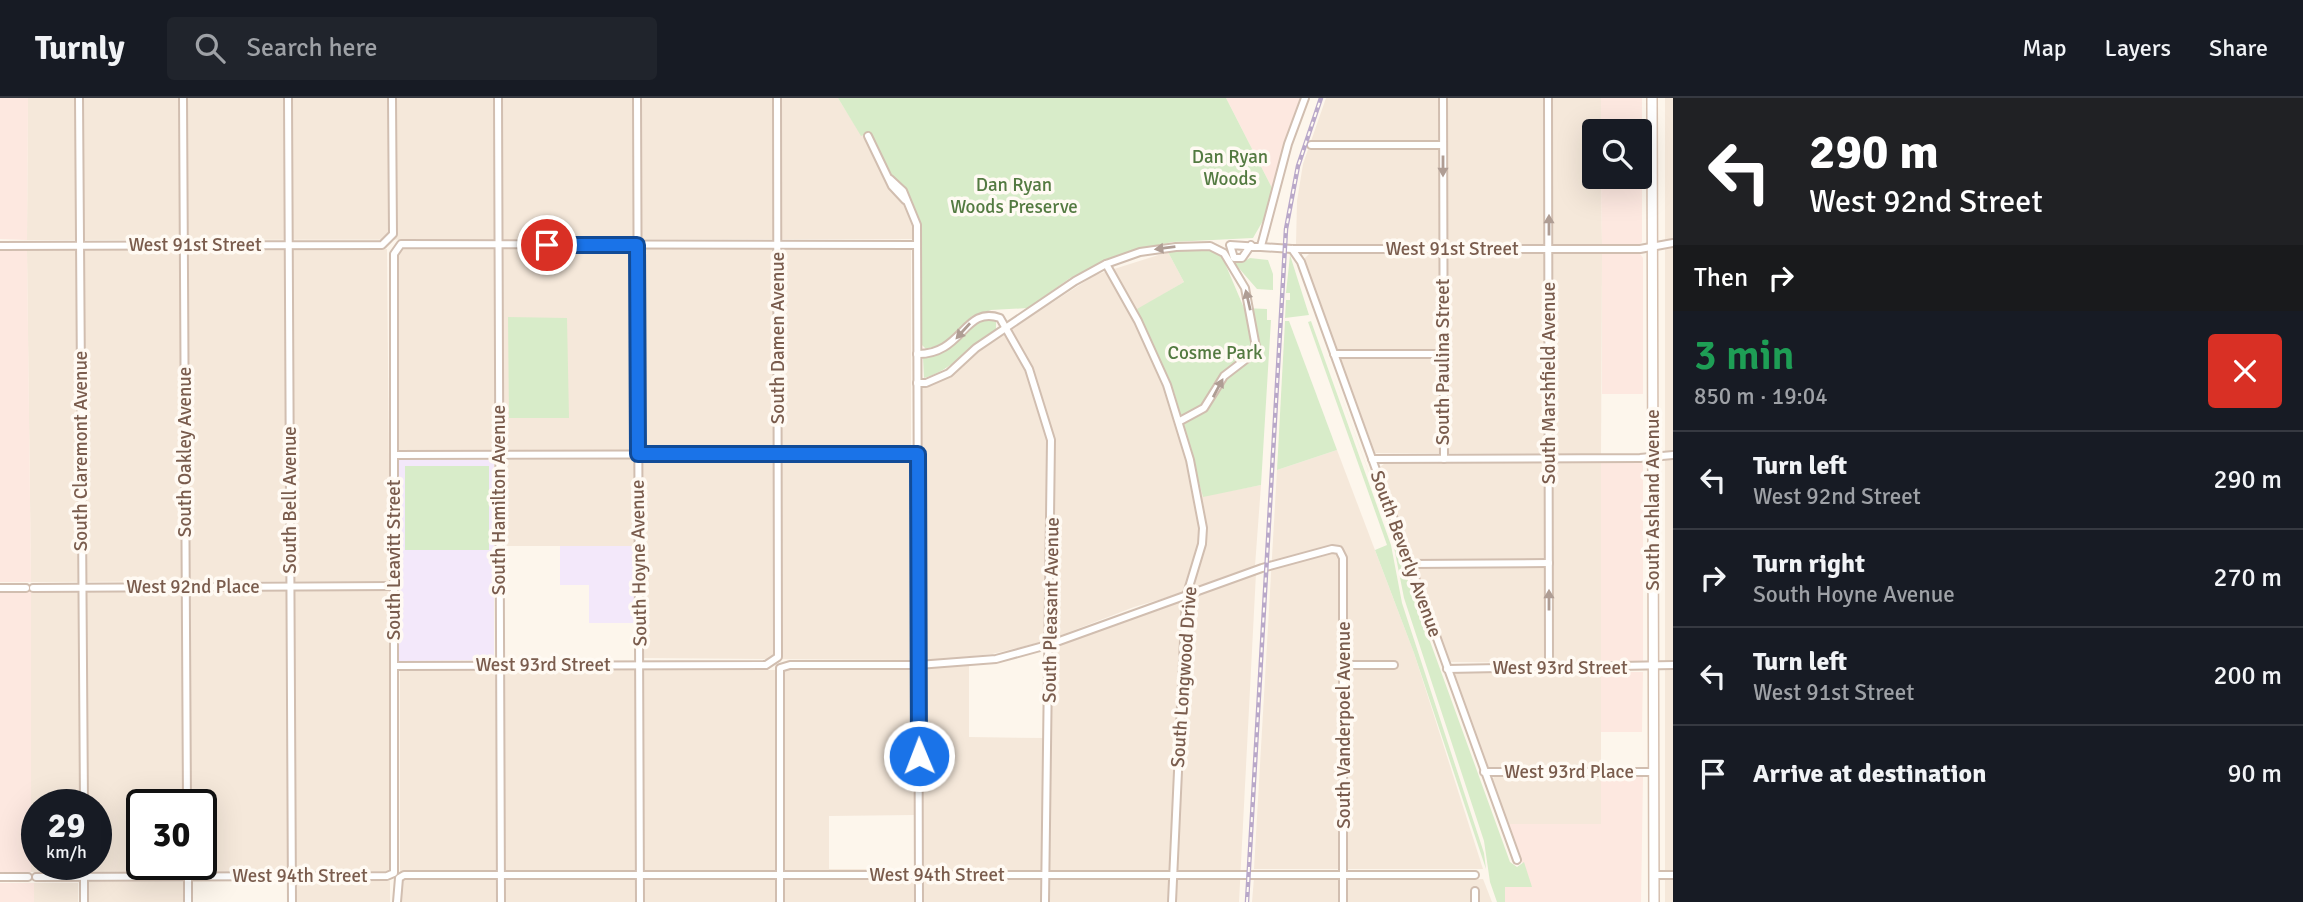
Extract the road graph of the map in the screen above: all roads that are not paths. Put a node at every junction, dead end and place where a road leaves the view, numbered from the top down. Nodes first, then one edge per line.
1 (79, 98) edge
2 (183, 98) edge
3 (288, 98) edge
4 (392, 98) edge
5 (498, 98) edge
6 (637, 98) edge
7 (777, 98) edge
8 (1305, 98) edge
9 (1443, 98) edge
10 (1548, 98) edge
11 (1652, 98) edge
12 (868, 136) dead end
13 (1311, 145) dead end
14 (1443, 145) junction
15 (1673, 243) edge
16 (80, 245) junction
17 (184, 245) junction
18 (289, 245) junction
19 (498, 245) junction
20 (637, 245) junction
21 (778, 245) junction
22 (917, 245) junction
23 (1251, 245) junction
24 (0, 246) edge
25 (1261, 246) junction
26 (1653, 247) junction
27 (1292, 248) junction
28 (1443, 250) junction
29 (1549, 250) junction
30 (1106, 264) junction
31 (1007, 328) junction
32 (917, 354) junction
33 (1334, 354) junction
34 (1443, 354) junction
35 (917, 383) junction
36 (1180, 421) junction
37 (638, 454) junction
38 (778, 454) junction
39 (918, 454) junction
40 (394, 455) junction
41 (499, 455) junction
42 (1673, 455) edge
43 (1653, 457) junction
44 (1372, 459) junction
45 (1444, 459) junction
46 (1548, 459) junction
47 (1549, 563) junction
48 (1409, 564) junction
49 (394, 586) junction
50 (186, 587) junction
51 (291, 587) junction
52 (0, 588) edge
53 (82, 588) junction
54 (1186, 597) junction
55 (1051, 644) junction
56 (775, 661) joint
57 (640, 665) junction
58 (918, 665) junction
59 (1345, 665) junction
60 (1394, 665) dead end
61 (1673, 665) edge
62 (394, 666) junction
63 (500, 666) junction
64 (1654, 666) junction
65 (1447, 668) junction
66 (1549, 668) junction
67 (1484, 772) junction
68 (1654, 772) junction
69 (84, 789) edge
70 (187, 789) edge
71 (1517, 860) dead end
72 (1046, 874) junction
73 (1173, 874) junction
74 (1343, 874) junction
75 (501, 875) junction
76 (640, 875) junction
77 (780, 875) junction
78 (919, 875) junction
79 (1475, 875) dead end
80 (1654, 875) junction
81 (1673, 875) edge
82 (217, 876) edge
83 (292, 876) junction
84 (0, 877) edge
85 (21, 877) edge
86 (395, 878) junction
87 (84, 880) edge
88 (188, 880) edge
89 (1475, 891) dead end
90 (84, 902) edge
91 (188, 902) edge
92 (292, 902) edge
93 (397, 902) edge
94 (501, 902) edge
95 (640, 902) edge
96 (780, 902) edge
97 (919, 902) edge
98 (1045, 902) edge
99 (1172, 902) edge
100 (1343, 902) edge
101 (1475, 902) edge
102 (1654, 902) edge

1 - 16 street, South Claremont Avenue
2 - 17 street, South Oakley Avenue
3 - 18 street, South Bell Avenue
4 - 18 street, West 91st Street
5 - 19 street, South Hamilton Avenue
6 - 20 street, South Hoyne Avenue
7 - 21 street, South Damen Avenue
8 - 25 street
9 - 14 street, South Paulina Street
29 -> 10 street, South Marshfield Avenue
11 - 26 main road, South Ashland Avenue
12 - 22 street
13 - 14 street
14 -> 28 street, South Paulina Street
15 - 26 street, West 91st Street
16 - 17 street, West 91st Street
16 - 24 street, West 91st Street
16 - 53 street, South Claremont Avenue
17 - 18 street, West 91st Street
17 - 50 street, South Oakley Avenue
18 - 51 street, South Bell Avenue
19 - 20 street
19 - 40 street, South Leavitt Street
19 - 41 street, South Hamilton Avenue
20 - 21 street
20 - 37 street, South Hoyne Avenue
21 - 22 street
21 - 38 street, South Damen Avenue
22 - 32 street
23 - 23 street, West 91st Street
23 - 25 street, West 91st Street
25 - 27 street, West 91st Street
26 - 29 street, West 91st Street
26 - 43 main road, South Ashland Avenue
27 - 28 street, West 91st Street
27 - 33 street, South Beverly Avenue
28 - 29 street, West 91st Street
28 - 34 street, South Paulina Street
29 - 46 street, South Marshfield Avenue
30 - 31 street
30 - 36 street, South Longwood Drive
36 -> 30 street
31 -> 32 street
31 - 35 street
31 - 55 street, South Pleasant Avenue
32 - 35 street
33 - 34 street
33 - 44 street, South Beverly Avenue
34 - 45 street, South Paulina Street
35 - 39 street
36 - 54 street, South Longwood Drive
37 - 38 street
37 - 41 street
37 - 57 street, South Hoyne Avenue
38 - 39 street
38 - 56 street, South Damen Avenue
39 - 58 street
40 - 41 street
40 - 49 street, South Leavitt Street
41 - 63 street, South Hamilton Avenue
42 - 43 street
43 - 46 street
43 - 64 main road, South Ashland Avenue
44 - 45 street
44 - 48 street, South Beverly Avenue
45 - 46 street
46 - 47 street, South Marshfield Avenue
47 - 48 street
66 -> 47 street, South Marshfield Avenue
48 - 65 street, South Beverly Avenue
49 - 51 street, West 92nd Place
49 - 62 street, South Leavitt Street
50 - 51 street, West 92nd Place
50 - 53 street, West 92nd Place
50 - 70 street, South Oakley Avenue
51 - 83 street, South Bell Avenue
52 - 53 street, West 92nd Place
53 - 69 street, South Claremont Avenue
54 - 55 street
54 - 59 street, South Vanderpoel Avenue
54 - 73 street, South Longwood Drive
55 - 58 street
55 - 72 street, South Pleasant Avenue
56 - 57 street, West 93rd Street
57 - 63 street, West 93rd Street
57 - 76 street, South Hoyne Avenue
58 - 77 street
58 - 78 street
59 - 60 street
59 - 74 street, South Vanderpoel Avenue
61 - 64 street, West 93rd Street
62 - 63 street, West 93rd Street
62 - 86 street, South Leavitt Street
63 - 75 street, South Hamilton Avenue
64 - 66 street, West 93rd Street
64 - 68 main road, South Ashland Avenue
65 - 66 street, West 93rd Street
65 - 67 street, South Beverly Avenue
67 - 68 street, West 93rd Place
67 - 71 street, South Beverly Avenue
68 - 80 main road, South Ashland Avenue
72 - 73 street, West 94th Street
72 - 78 street, West 94th Street
72 - 98 street, South Pleasant Avenue
73 - 74 street, West 94th Street
73 - 99 street, South Longwood Drive
74 - 79 street, West 94th Street
74 - 100 street, South Vanderpoel Avenue
75 - 76 street, West 94th Street
75 - 86 street, West 94th Street
75 - 94 street, South Hamilton Avenue
76 - 77 street, West 94th Street
76 - 95 street, South Hoyne Avenue
77 - 78 street, West 94th Street
77 - 96 street
78 - 97 street
80 - 81 street
80 - 102 main road, South Ashland Avenue
82 - 83 street, West 94th Street
83 - 86 street, West 94th Street
83 - 92 street, South Bell Avenue
84 - 85 street, West 94th Street
86 - 93 street, South Leavitt Street
87 - 90 street
88 - 91 street
89 - 101 street

